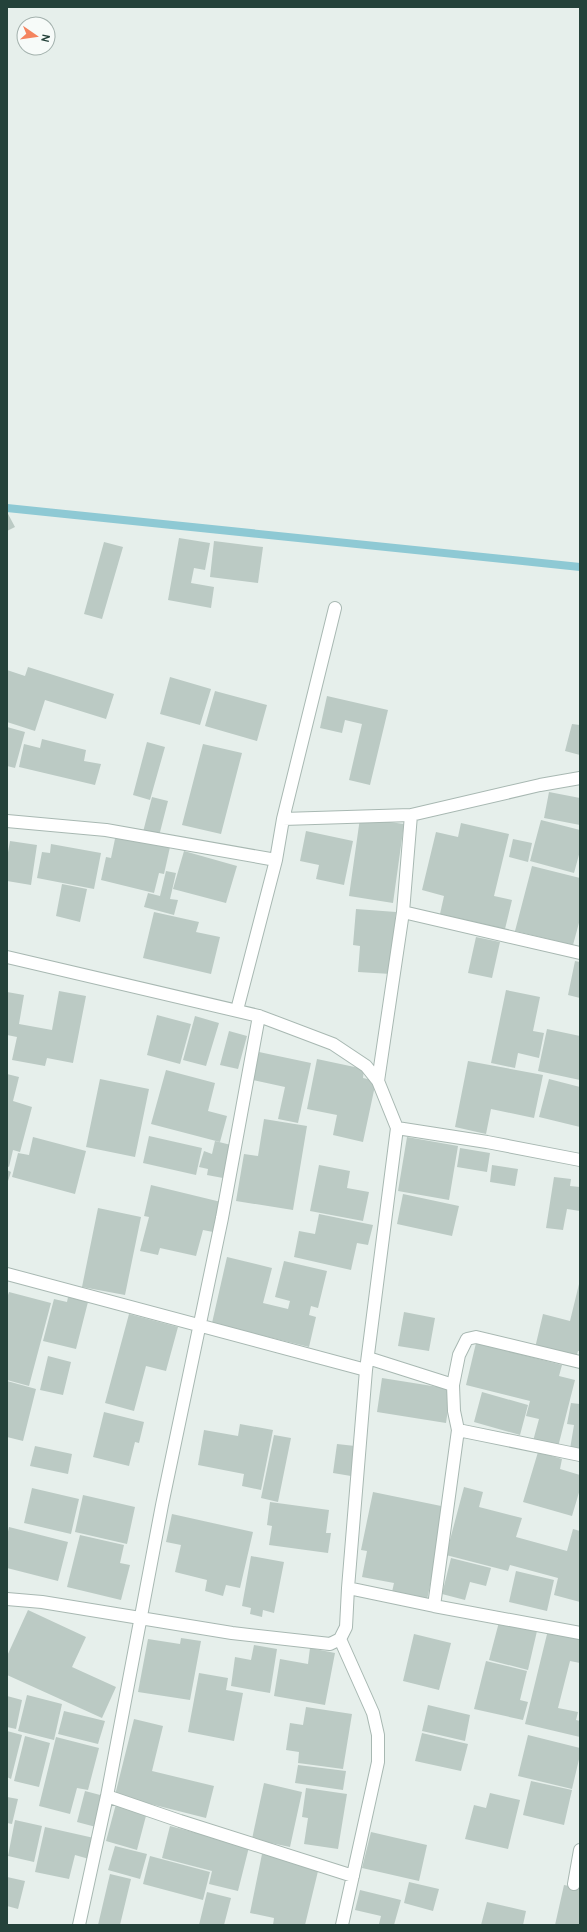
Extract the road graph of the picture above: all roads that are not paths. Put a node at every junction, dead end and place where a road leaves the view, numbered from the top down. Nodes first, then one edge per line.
1 (335, 608) dead end
2 (580, 778) edge
3 (411, 815) junction
4 (283, 819) junction
5 (7, 821) edge
6 (276, 860) junction
7 (403, 912) junction
8 (580, 954) edge
9 (7, 957) edge
10 (237, 1010) junction
11 (259, 1016) junction
12 (378, 1081) junction
13 (397, 1128) junction
14 (580, 1160) edge
15 (7, 1274) edge
16 (199, 1326) junction
17 (580, 1362) edge
18 (367, 1364) junction
19 (453, 1386) junction
20 (458, 1430) junction
21 (580, 1455) edge
22 (348, 1588) junction
23 (7, 1599) edge
24 (434, 1606) junction
25 (139, 1618) junction
26 (580, 1633) edge
27 (340, 1639) junction
28 (107, 1796) junction
29 (580, 1850) edge
30 (353, 1876) junction
31 (574, 1884) dead end
32 (79, 1925) edge
33 (342, 1925) edge

1 - 4 street
2 - 3 street
3 - 4 street
3 - 7 street
4 - 6 street
5 - 6 street
6 - 10 street
7 - 8 street
7 - 12 street
9 - 10 street
10 - 11 street
11 - 12 street
11 - 16 street
12 - 13 street
13 - 14 street
13 - 18 street
15 - 16 street
16 - 18 street
16 - 25 street
17 - 19 street
18 - 19 street
18 - 22 street
19 - 20 street
20 - 21 street
20 - 24 street
22 - 24 street
22 - 27 street
23 - 25 street
24 - 26 street
25 - 27 street
25 - 28 street
27 - 30 street
28 - 30 street
28 - 32 street
29 - 31 street
30 - 33 street

